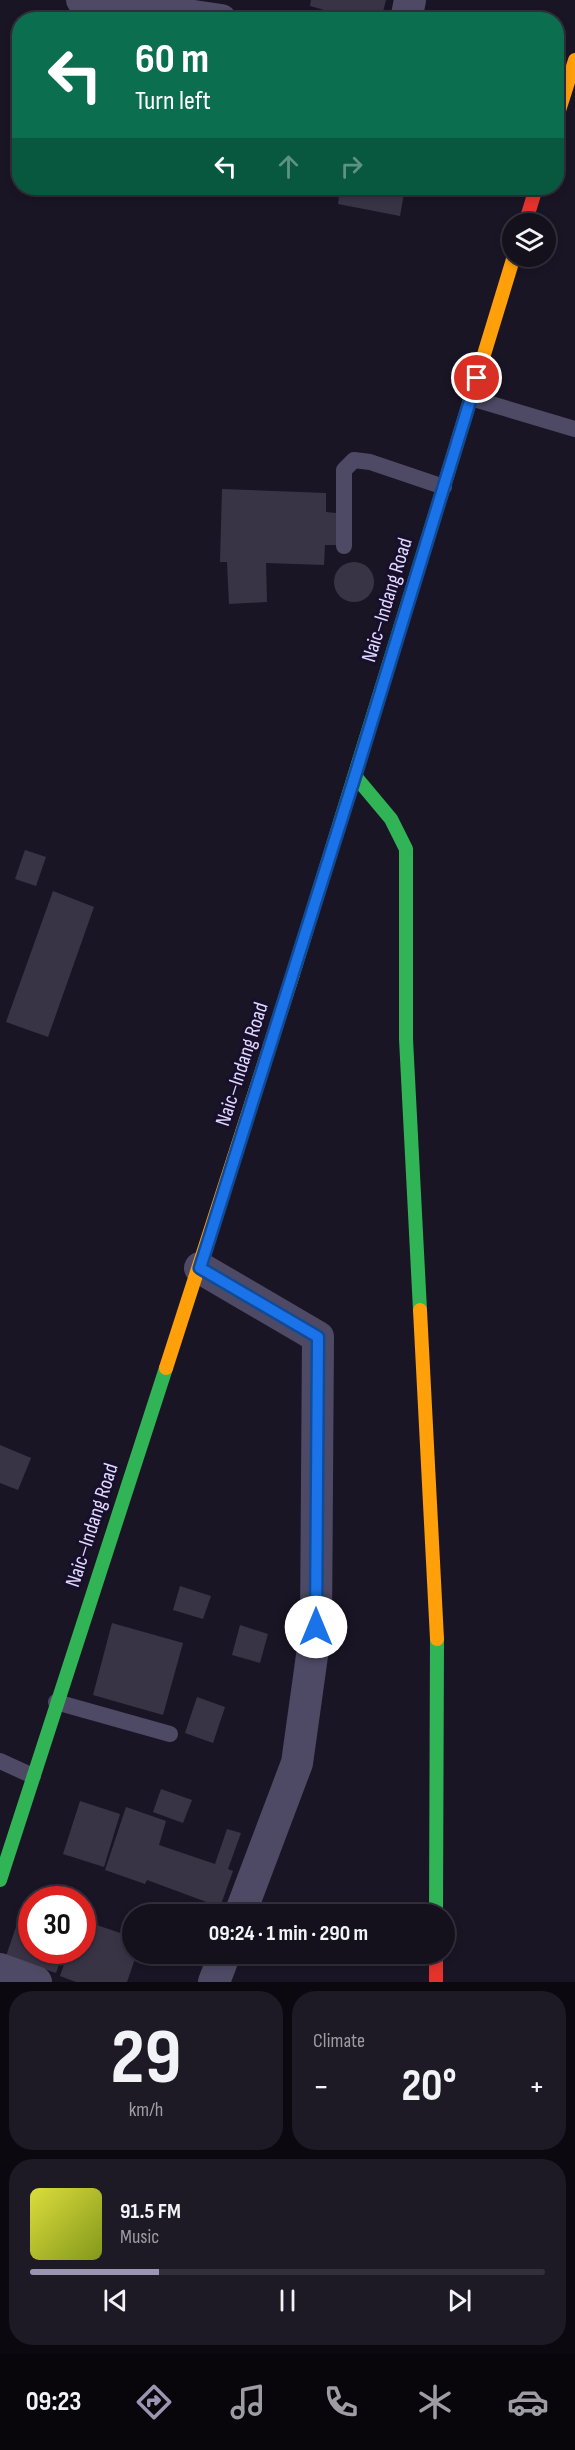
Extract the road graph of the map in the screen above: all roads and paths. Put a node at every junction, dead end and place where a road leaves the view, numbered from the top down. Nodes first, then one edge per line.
1 (82, 0) edge
2 (165, 12) edge
3 (575, 60) edge
4 (564, 95) edge
5 (534, 195) edge
6 (528, 213) edge
7 (511, 267) edge
8 (471, 398) junction
9 (575, 429) edge
10 (444, 488) junction
11 (344, 546) dead end
12 (355, 776) junction
13 (200, 1268) junction
14 (56, 1702) junction
15 (170, 1734) dead end
16 (0, 1761) edge
17 (33, 1776) junction
18 (0, 1880) edge
19 (244, 1904) edge
20 (436, 1904) edge
21 (221, 1964) edge
22 (436, 1964) edge
23 (0, 1970) edge
24 (36, 1982) edge
25 (214, 1982) edge
26 (436, 1982) edge

1 - 2 street
3 - 4 main road
5 - 6 main road
7 - 8 main road, Naic–Indang Road
8 - 9 lane
8 - 10 main road, Naic–Indang Road
10 - 11 lane
10 - 12 main road, Naic–Indang Road
12 - 13 main road, Naic–Indang Road
12 - 20 main road
13 - 14 main road, Naic–Indang Road
13 - 19 street
14 - 15 lane
14 - 17 main road, Naic–Indang Road
16 - 17 lane
17 - 18 main road, Naic–Indang Road
21 - 25 street
22 - 26 main road
23 - 24 street

